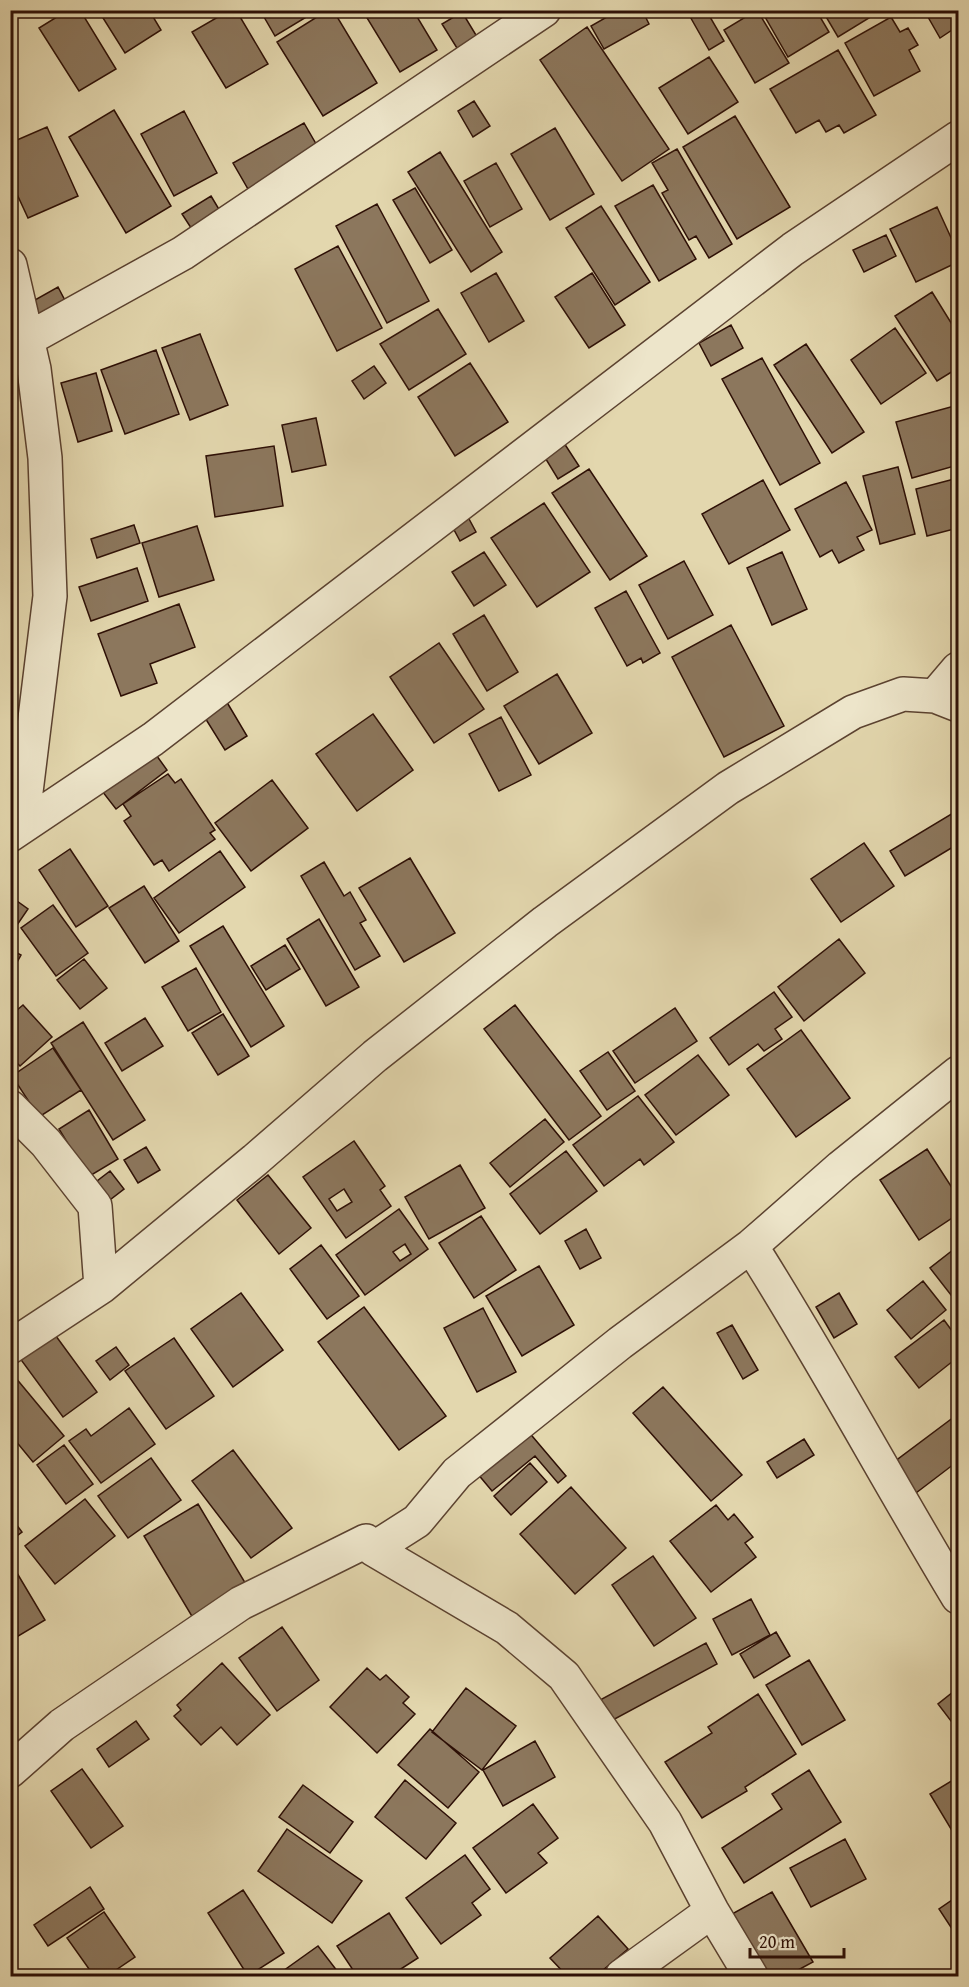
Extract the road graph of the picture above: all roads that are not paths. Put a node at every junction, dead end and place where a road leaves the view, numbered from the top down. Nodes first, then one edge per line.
1 (544, 10) edge
2 (958, 138) edge
3 (10, 265) edge
4 (26, 340) junction
5 (958, 669) edge
6 (947, 701) edge
7 (10, 834) edge
8 (958, 1073) edge
9 (10, 1107) edge
10 (752, 1246) junction
11 (101, 1287) junction
12 (10, 1347) edge
13 (373, 1549) junction
14 (958, 1597) edge
15 (10, 1771) edge
16 (712, 1911) junction
17 (622, 1977) edge
18 (751, 1977) edge

1 - 4 street
2 - 7 street
3 - 4 street
4 - 7 street
5 - 6 street
6 - 11 street
8 - 10 street
9 - 11 street
10 - 13 street
10 - 14 street
11 - 12 street
13 - 15 street
13 - 16 street
16 - 17 street
16 - 18 street

